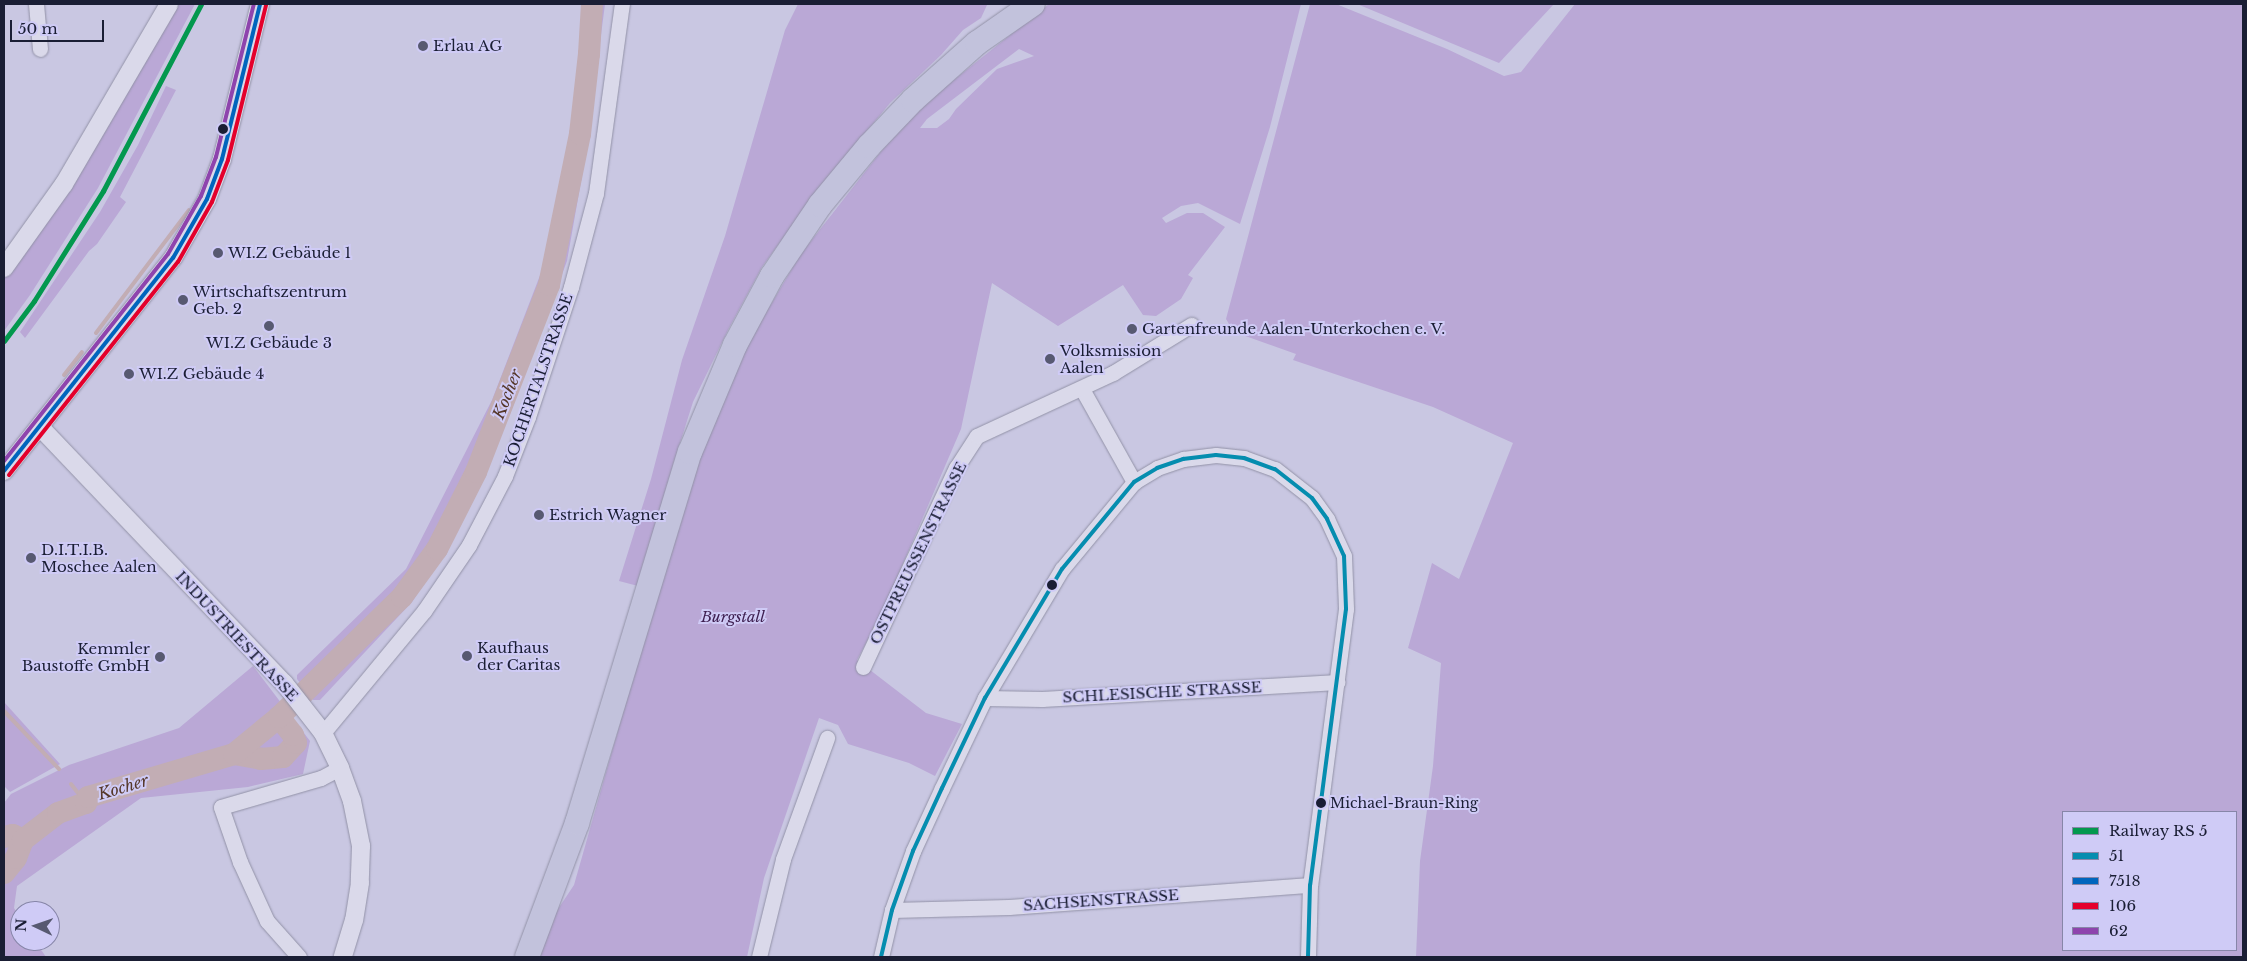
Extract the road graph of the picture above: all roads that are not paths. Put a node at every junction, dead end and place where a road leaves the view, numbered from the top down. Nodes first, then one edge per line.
1 (36, 4) edge
2 (169, 4) edge
3 (260, 4) edge
4 (622, 4) edge
5 (1033, 4) edge
6 (40, 49) dead end
7 (4, 268) edge
8 (1191, 325) dead end
9 (1082, 389) junction
10 (40, 426) junction
11 (4, 471) edge
12 (1134, 482) junction
13 (863, 667) dead end
14 (1338, 682) junction
15 (985, 698) junction
16 (323, 733) junction
17 (826, 738) dead end
18 (340, 768) junction
19 (1310, 885) junction
20 (892, 910) junction
21 (299, 957) edge
22 (343, 957) edge
23 (527, 957) edge
24 (759, 957) edge
25 (881, 957) edge
26 (1308, 957) edge

1 - 6 street
2 - 7 street
3 - 10 street
4 - 16 street, KOCHERTALSTRASSE
5 - 23 highway
8 - 9 street, OSTPREUSSENSTRASSE
9 - 12 street
9 - 13 street, OSTPREUSSENSTRASSE
10 - 11 street
10 - 16 street, INDUSTRIESTRASSE
12 - 14 street
12 - 15 street
14 - 15 street, SCHLESISCHE STRASSE
14 - 19 street
15 - 20 street
16 - 18 street, INDUSTRIESTRASSE
17 - 24 street
18 - 21 street
18 - 22 street, INDUSTRIESTRASSE
19 - 20 street, SACHSENSTRASSE
19 - 26 street
20 - 25 street

